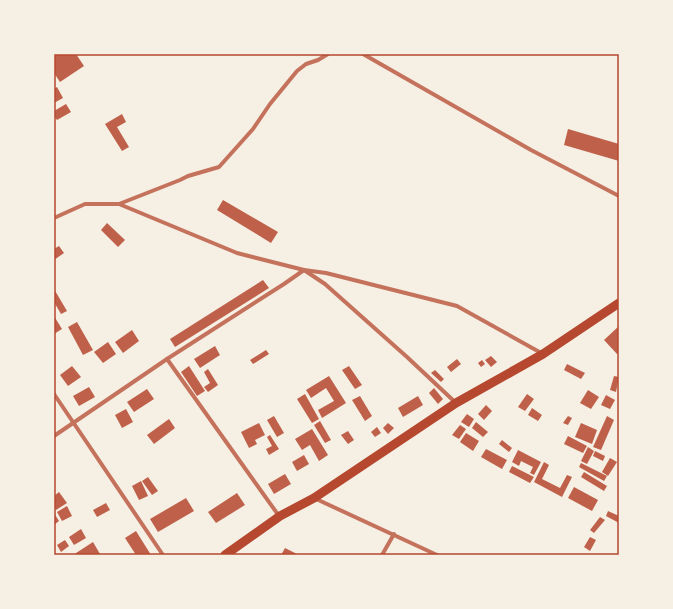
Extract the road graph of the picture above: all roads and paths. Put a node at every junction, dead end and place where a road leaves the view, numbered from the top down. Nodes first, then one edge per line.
1 (328, 54) edge
2 (363, 54) edge
3 (619, 196) edge
4 (119, 204) junction
5 (54, 218) edge
6 (304, 270) junction
7 (619, 303) edge
8 (543, 354) junction
9 (167, 359) junction
10 (54, 394) edge
11 (456, 403) junction
12 (73, 423) junction
13 (54, 436) edge
14 (314, 498) junction
15 (280, 516) junction
16 (394, 534) junction
17 (163, 555) edge
18 (225, 555) edge
19 (382, 555) edge
20 (437, 555) edge

1 - 4 street
2 - 3 street
4 - 5 street
4 - 6 street
6 - 8 street
6 - 9 street
6 - 11 street
7 - 8 main road
8 - 11 main road
9 - 12 street
9 - 15 street
10 - 12 street
11 - 14 main road
12 - 13 street
12 - 17 street
14 - 15 main road
14 - 16 street
15 - 18 main road
16 - 19 street
16 - 20 street

